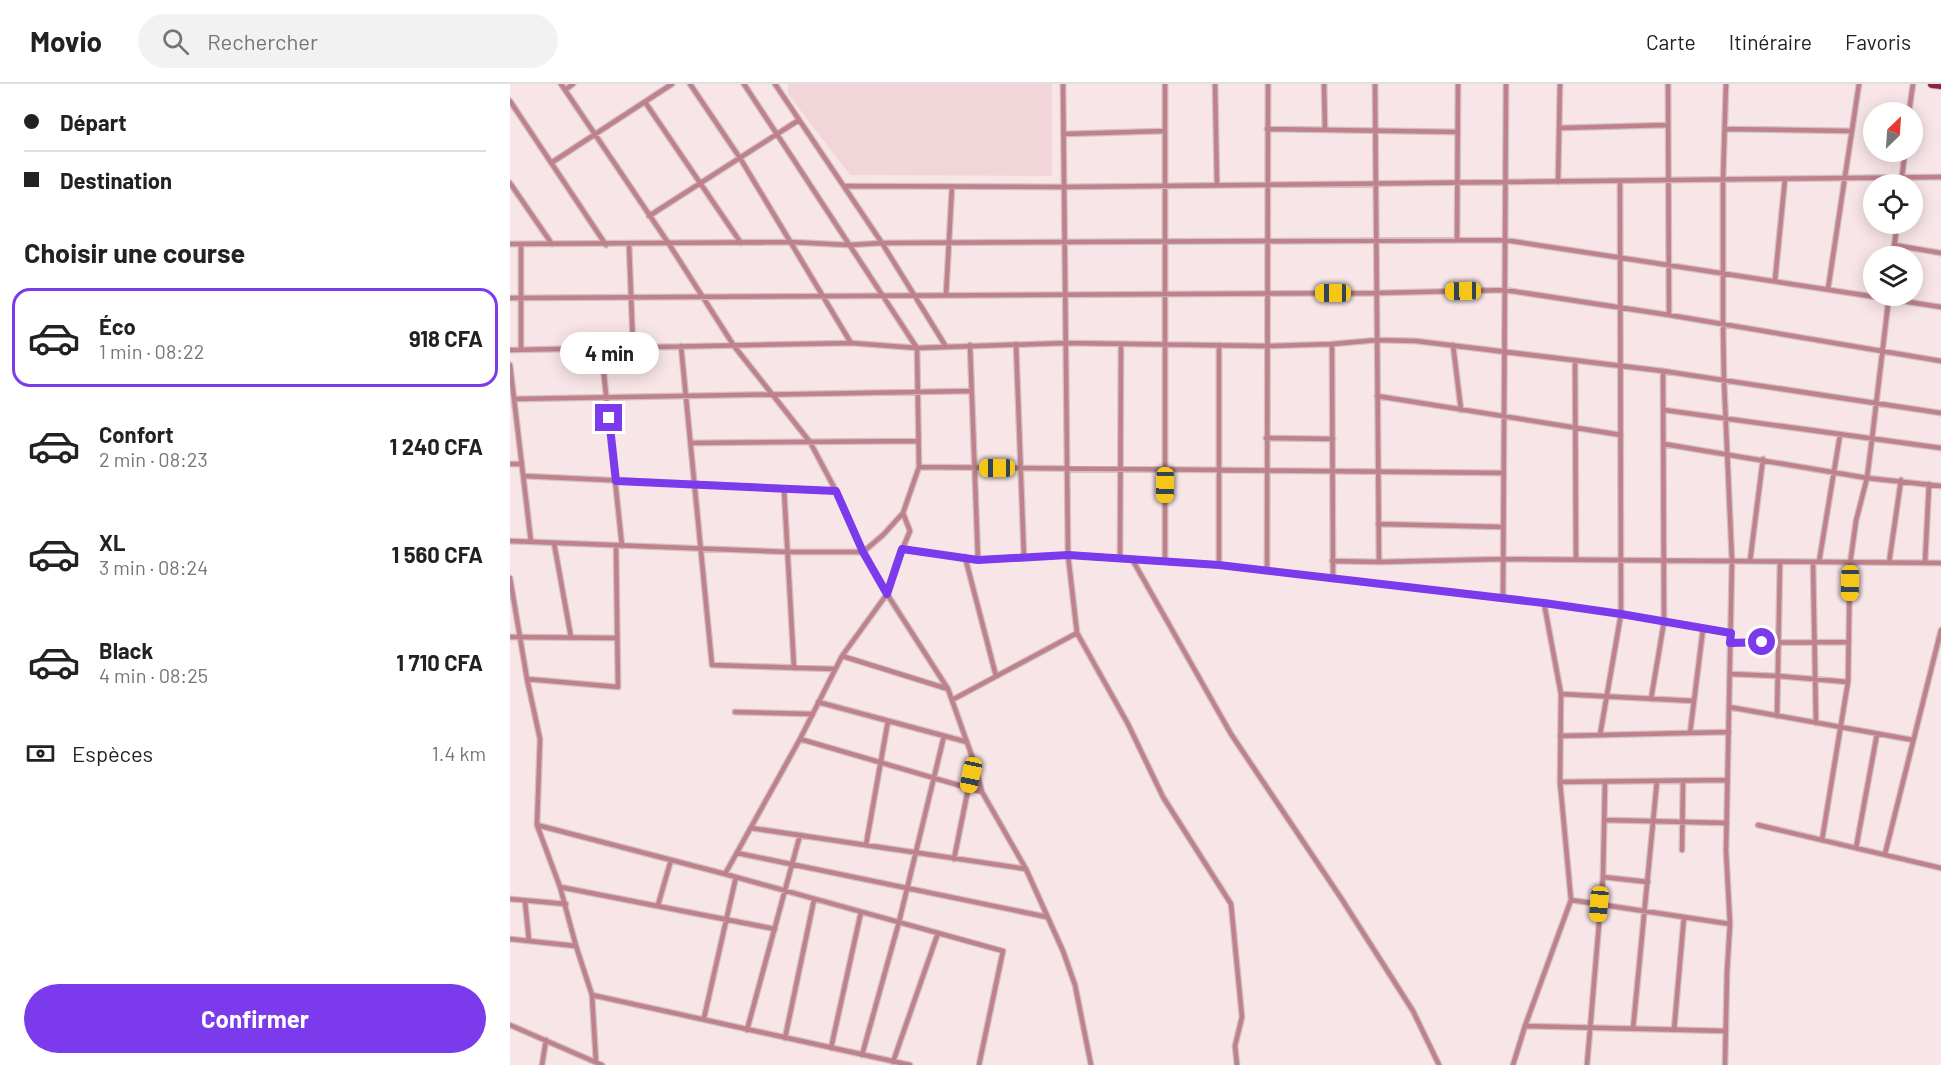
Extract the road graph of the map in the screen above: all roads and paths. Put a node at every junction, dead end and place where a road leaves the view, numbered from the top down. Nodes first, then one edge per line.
1 (561, 84) edge
2 (573, 84) edge
3 (672, 84) edge
4 (690, 84) edge
5 (744, 84) edge
6 (775, 84) edge
7 (1063, 84) edge
8 (1165, 84) edge
9 (1215, 84) edge
10 (1268, 84) edge
11 (1324, 84) edge
12 (1375, 84) edge
13 (1458, 84) edge
14 (1506, 84) edge
15 (1560, 84) edge
16 (1668, 84) edge
17 (1726, 84) edge
18 (1859, 84) edge
19 (1913, 84) edge
20 (1932, 84) edge
21 (1941, 85) edge
22 (565, 90) junction
23 (510, 100) edge
24 (645, 102) junction
25 (1911, 102) edge
26 (799, 120) junction
27 (1668, 125) junction
28 (1559, 128) junction
29 (1267, 129) junction
30 (1725, 129) junction
31 (1325, 130) junction
32 (1165, 131) junction
33 (1376, 131) junction
34 (1851, 131) junction
35 (1458, 132) junction
36 (596, 134) junction
37 (1064, 134) junction
38 (777, 135) junction
39 (740, 158) junction
40 (551, 163) junction
41 (1923, 177) edge
42 (1941, 177) edge
43 (1843, 178) junction
44 (1863, 178) edge
45 (1785, 179) junction
46 (1723, 180) junction
47 (1620, 181) junction
48 (1669, 181) junction
49 (1505, 182) junction
50 (1558, 182) junction
51 (510, 183) edge
52 (700, 183) junction
53 (1457, 183) junction
54 (1376, 184) junction
55 (1216, 185) junction
56 (1267, 185) junction
57 (845, 186) junction
58 (1165, 186) junction
59 (952, 187) junction
60 (1064, 187) junction
61 (649, 216) junction
62 (1896, 234) edge
63 (1376, 240) junction
64 (1457, 240) junction
65 (1505, 240) junction
66 (1165, 241) junction
67 (1267, 241) junction
68 (790, 242) junction
69 (950, 242) junction
70 (1065, 242) junction
71 (741, 243) junction
72 (882, 243) junction
73 (510, 244) edge
74 (521, 244) junction
75 (552, 244) junction
76 (629, 244) junction
77 (669, 244) junction
78 (606, 245) junction
79 (849, 245) junction
80 (1894, 245) joint
81 (1941, 253) edge
82 (1620, 256) junction
83 (1669, 264) junction
84 (1723, 272) junction
85 (1775, 280) junction
86 (1828, 289) junction
87 (1506, 290) junction
88 (1377, 293) junction
89 (913, 294) junction
90 (1165, 294) junction
91 (1267, 294) junction
92 (1863, 294) edge
93 (946, 295) junction
94 (1066, 295) junction
95 (883, 296) junction
96 (632, 297) junction
97 (704, 297) junction
98 (822, 297) junction
99 (510, 298) edge
100 (522, 298) junction
101 (1923, 304) edge
102 (1887, 306) edge
103 (1620, 307) junction
104 (1941, 307) edge
105 (1669, 315) junction
106 (1723, 324) junction
107 (1378, 340) junction
108 (851, 343) junction
109 (1066, 343) junction
110 (1016, 344) junction
111 (1332, 344) junction
112 (945, 345) junction
113 (970, 345) junction
114 (1121, 345) junction
115 (1165, 345) junction
116 (1219, 345) junction
117 (1453, 345) junction
118 (633, 346) junction
119 (681, 346) junction
120 (734, 346) junction
121 (1266, 346) junction
122 (601, 347) junction
123 (917, 348) junction
124 (521, 349) junction
125 (510, 350) edge
126 (1504, 351) junction
127 (1882, 351) junction
128 (1575, 360) junction
129 (1941, 361) edge
130 (510, 365) edge
131 (1620, 366) junction
132 (1664, 371) junction
133 (1724, 381) junction
134 (971, 391) junction
135 (919, 392) junction
136 (773, 394) junction
137 (686, 396) junction
138 (1377, 396) junction
139 (607, 397) junction
140 (514, 399) junction
141 (1876, 402) junction
142 (1461, 410) junction
143 (1664, 410) junction
144 (1941, 413) edge
145 (1504, 416) junction
146 (1725, 418) junction
147 (1575, 428) junction
148 (1621, 435) junction
149 (1840, 435) junction
150 (1266, 438) junction
151 (1333, 439) junction
152 (1872, 439) junction
153 (918, 441) junction
154 (810, 442) junction
155 (691, 443) junction
156 (1664, 444) junction
157 (1941, 448) edge
158 (1726, 454) junction
159 (1763, 459) junction
160 (510, 464) edge
161 (522, 464) junction
162 (919, 467) junction
163 (974, 467) junction
164 (1021, 468) junction
165 (1068, 468) junction
166 (1121, 469) junction
167 (1165, 469) junction
168 (1220, 470) junction
169 (1266, 470) junction
170 (1333, 471) junction
171 (1378, 472) junction
172 (1834, 472) junction
173 (1504, 473) junction
174 (524, 476) junction
175 (1867, 478) junction
176 (1901, 480) junction
177 (616, 481) junction
178 (1929, 484) junction
179 (695, 485) junction
180 (1941, 486) edge
181 (784, 489) junction
182 (836, 491) junction
183 (903, 513) junction
184 (1378, 524) junction
185 (1503, 527) junction
186 (510, 541) edge
187 (531, 542) junction
188 (554, 543) junction
189 (616, 545) junction
190 (622, 546) junction
191 (701, 549) junction
192 (902, 549) junction
193 (788, 552) junction
194 (863, 552) junction
195 (1068, 555) junction
196 (965, 557) junction
197 (1024, 558) junction
198 (1120, 558) junction
199 (1132, 559) junction
200 (1503, 559) junction
201 (978, 560) junction
202 (1576, 560) junction
203 (1621, 560) junction
204 (1165, 561) junction
205 (1332, 561) junction
206 (1664, 561) junction
207 (1732, 561) junction
208 (1750, 561) junction
209 (1379, 562) junction
210 (1780, 562) junction
211 (1816, 562) junction
212 (1889, 563) junction
213 (1925, 563) junction
214 (1941, 563) edge
215 (1851, 564) junction
216 (1219, 565) junction
217 (1267, 571) junction
218 (510, 578) edge
219 (1333, 579) junction
220 (511, 588) edge
221 (887, 594) junction
222 (1503, 598) junction
223 (1544, 603) junction
224 (1621, 614) junction
225 (1664, 622) junction
226 (1703, 628) junction
227 (1941, 630) edge
228 (1077, 633) junction
229 (1731, 633) junction
230 (510, 637) edge
231 (521, 637) junction
232 (571, 638) junction
233 (616, 638) junction
234 (1779, 642) junction
235 (1815, 642) junction
236 (1849, 642) junction
237 (1730, 643) junction
238 (842, 656) junction
239 (794, 668) junction
240 (835, 669) junction
241 (1731, 675) junction
242 (996, 676) junction
243 (1778, 676) junction
244 (527, 679) junction
245 (1816, 679) junction
246 (1848, 682) junction
247 (948, 689) junction
248 (1561, 694) junction
249 (1606, 696) junction
250 (1652, 699) junction
251 (952, 700) junction
252 (1694, 701) junction
253 (819, 702) junction
254 (1729, 707) junction
255 (735, 712) dead end
256 (813, 714) junction
257 (1777, 716) junction
258 (888, 721) junction
259 (1816, 723) junction
260 (1840, 727) junction
261 (1729, 732) junction
262 (1690, 733) junction
263 (1877, 734) junction
264 (1600, 735) junction
265 (944, 736) junction
266 (1560, 736) junction
267 (800, 739) junction
268 (1913, 740) junction
269 (967, 742) junction
270 (974, 762) junction
271 (881, 763) junction
272 (934, 778) junction
273 (1727, 780) junction
274 (1658, 781) junction
275 (1683, 781) junction
276 (1560, 782) junction
277 (1605, 782) junction
278 (968, 788) junction
279 (982, 792) junction
280 (1605, 820) junction
281 (1654, 822) junction
282 (1682, 822) junction
283 (1727, 823) junction
284 (537, 825) junction
285 (1758, 825) dead end
286 (751, 828) junction
287 (800, 835) junction
288 (1822, 840) junction
289 (866, 845) junction
290 (1856, 848) junction
291 (1682, 850) dead end
292 (737, 853) junction
293 (916, 853) junction
294 (1885, 854) junction
295 (954, 859) junction
296 (671, 860) junction
297 (792, 864) junction
298 (1941, 868) edge
299 (1026, 869) junction
300 (725, 874) junction
301 (736, 877) junction
302 (1603, 877) junction
303 (1648, 882) junction
304 (560, 887) junction
305 (908, 888) junction
306 (785, 891) junction
307 (510, 899) edge
308 (814, 900) junction
309 (1571, 900) junction
310 (525, 901) junction
311 (566, 904) junction
312 (1599, 904) junction
313 (658, 905) junction
314 (1645, 910) junction
315 (861, 912) junction
316 (1684, 916) junction
317 (1047, 917) junction
318 (727, 919) junction
319 (899, 922) junction
320 (1730, 924) junction
321 (775, 929) junction
322 (938, 933) junction
323 (510, 939) edge
324 (529, 941) junction
325 (576, 946) junction
326 (592, 995) junction
327 (704, 1018) junction
328 (510, 1025) edge
329 (1525, 1026) junction
330 (1590, 1028) junction
331 (1634, 1029) junction
332 (747, 1030) junction
333 (1674, 1030) junction
334 (1726, 1031) junction
335 (784, 1038) junction
336 (546, 1040) junction
337 (831, 1048) junction
338 (862, 1055) junction
339 (596, 1062) junction
340 (893, 1062) junction
341 (542, 1065) edge
342 (602, 1065) edge
343 (910, 1065) edge
344 (979, 1065) edge
345 (1091, 1065) edge
346 (1237, 1065) edge
347 (1439, 1065) edge
348 (1513, 1065) edge
349 (1587, 1065) edge
350 (1725, 1065) edge

1 - 22 street
2 - 22 street
3 - 24 street
4 - 39 street
5 - 38 street
6 - 26 street
7 - 37 street
8 - 32 street
9 - 55 street
10 - 29 street
11 - 31 street
12 - 33 street
13 - 35 street
14 - 49 street
15 - 28 street
16 - 27 street
17 - 30 street
18 - 34 street
19 - 25 street
20 - 21 main road
22 - 36 street
23 - 40 street
24 - 36 street
24 - 52 street
26 - 38 street
26 - 57 street
27 - 28 street
27 - 48 street
28 - 50 street
29 - 31 street
29 - 56 street
30 - 34 street
30 - 46 street
31 - 33 street
32 - 37 street
32 - 58 street
33 - 35 street
33 - 54 street
34 - 43 street
35 - 53 street
36 - 40 street
36 - 61 street
37 - 60 street
38 - 39 street
38 - 79 street
39 - 52 street
39 - 68 street
40 - 78 street
41 - 42 street
43 - 44 street
43 - 45 street
43 - 86 street
45 - 46 street
45 - 85 street
46 - 48 street
46 - 84 street
47 - 48 street
47 - 50 street
47 - 82 street
48 - 83 street
49 - 50 street
49 - 53 street
49 - 65 street
51 - 75 street
52 - 61 street
52 - 71 street
53 - 54 street
53 - 64 street
54 - 56 street
54 - 63 street
55 - 56 street
55 - 58 street
56 - 67 street
57 - 59 street
57 - 72 street
58 - 60 street
58 - 66 street
59 - 60 street
59 - 69 street
60 - 70 street
61 - 77 street
62 - 80 street
63 - 64 street
63 - 67 street
63 - 88 street
64 - 65 street
65 - 82 street
65 - 87 street
66 - 67 street
66 - 70 street
66 - 90 street
67 - 91 street
68 - 71 street
68 - 79 street
68 - 98 street
69 - 70 street
69 - 72 street
69 - 93 street
70 - 94 street
71 - 77 street
72 - 79 street
72 - 89 street
73 - 74 street
74 - 75 street
74 - 100 street
75 - 78 street
76 - 77 street
76 - 78 street
76 - 96 street
77 - 97 street
79 - 95 street
80 - 81 street
82 - 83 street
82 - 103 street
83 - 84 street
83 - 105 street
84 - 85 street
84 - 106 street
85 - 86 street
86 - 92 street
87 - 88 street
87 - 103 street
87 - 126 street
88 - 91 street
88 - 107 street
89 - 93 street
89 - 95 street
89 - 112 street
90 - 91 street
90 - 94 street
90 - 115 street
91 - 121 street
93 - 94 street
94 - 109 street
95 - 98 street
95 - 123 street
96 - 97 street
96 - 100 street
96 - 118 street
97 - 98 street
97 - 120 street
98 - 108 street
99 - 100 street
100 - 124 street
101 - 104 street
102 - 127 street
103 - 105 street
103 - 131 street
105 - 106 street
106 - 127 street
106 - 133 street
107 - 111 street
107 - 117 street
107 - 138 street
108 - 120 street
108 - 123 street
109 - 110 street
109 - 114 street
109 - 165 street
110 - 113 street
110 - 164 street
111 - 121 street
111 - 151 street
112 - 113 street
112 - 123 street
113 - 134 street
114 - 115 street
114 - 166 street
115 - 116 street
115 - 167 street
116 - 121 street
116 - 168 street
117 - 126 street
117 - 142 street
118 - 119 street
118 - 122 street
119 - 120 street
119 - 137 street
120 - 136 street
121 - 150 street
122 - 124 street
122 - 139 street
123 - 135 street
124 - 125 street
126 - 128 street
126 - 145 street
127 - 129 street
127 - 141 street
128 - 131 street
128 - 147 street
130 - 140 street
131 - 132 street
131 - 148 street
132 - 133 street
132 - 143 street
133 - 141 street
133 - 146 street
134 - 135 street
134 - 163 street
135 - 136 street
135 - 153 street
136 - 137 street
136 - 154 street
137 - 139 street
137 - 155 street
138 - 142 street
138 - 171 street
139 - 140 street
139 - 177 street
140 - 161 street
141 - 144 street
141 - 152 street
142 - 145 street
143 - 146 street
143 - 156 street
145 - 147 street
145 - 173 street
146 - 149 street
146 - 158 street
147 - 148 street
147 - 202 street
148 - 203 street
149 - 152 street
149 - 172 street
150 - 151 street
150 - 169 street
151 - 170 street
152 - 157 street
152 - 175 street
153 - 154 street
153 - 162 street
154 - 155 street
154 - 182 street
155 - 179 street
156 - 158 street
156 - 206 street
158 - 159 street
158 - 207 street
159 - 172 street
159 - 208 street
160 - 161 street
161 - 174 street
162 - 163 street
162 - 183 street
163 - 164 street
163 - 201 street
164 - 165 street
164 - 197 street
165 - 166 street
165 - 195 street
166 - 167 street
166 - 198 street
167 - 168 street
167 - 204 street
168 - 169 street
168 - 216 street
169 - 170 street
169 - 217 street
170 - 171 street
170 - 205 street
171 - 173 street
171 - 184 street
172 - 175 street
172 - 211 street
173 - 185 street
174 - 177 street
174 - 187 street
175 - 176 street
175 - 215 street
176 - 178 street
176 - 212 street
177 - 179 street
177 - 190 street
178 - 180 street
178 - 213 street
179 - 181 street
179 - 191 street
181 - 182 street
181 - 193 street
182 - 194 street
183 - 192 street
183 - 194 street
184 - 185 street
184 - 209 street
185 - 200 street
186 - 187 street
187 - 188 street
188 - 189 street
188 - 232 street
189 - 190 street
189 - 233 street
190 - 191 street
191 - 193 street
191 - 239 street
192 - 196 street
192 - 221 street
193 - 194 street
193 - 239 street
194 - 221 street
195 - 197 street
195 - 198 street
195 - 228 street
196 - 201 street
196 - 242 street
197 - 201 street
198 - 199 street
199 - 204 street
199 - 347 street
200 - 202 street
200 - 209 street
200 - 222 street
202 - 203 street
203 - 206 street
203 - 224 street
204 - 216 street
205 - 209 street
205 - 219 street
206 - 207 street
206 - 225 street
207 - 208 street
207 - 229 street
208 - 210 street
210 - 211 street
210 - 234 street
211 - 215 street
211 - 235 street
212 - 213 street
212 - 215 street
213 - 214 street
215 - 236 street
216 - 217 street
217 - 219 street
218 - 220 street
219 - 222 street
220 - 231 street
221 - 238 street
221 - 247 street
222 - 223 street
223 - 224 street
223 - 248 street
224 - 225 street
224 - 249 street
225 - 226 street
225 - 250 street
226 - 229 street
226 - 252 street
227 - 268 street
228 - 242 street
228 - 346 street
229 - 237 street
230 - 231 street
231 - 232 street
231 - 244 street
232 - 233 street
233 - 244 street
234 - 235 street
234 - 237 street
234 - 243 street
235 - 236 street
235 - 245 street
236 - 246 street
237 - 241 street
238 - 240 street
238 - 247 street
239 - 240 street
240 - 253 street
241 - 243 street
241 - 254 street
242 - 251 street
243 - 245 street
243 - 257 street
244 - 284 street
245 - 246 street
245 - 259 street
246 - 260 street
247 - 251 street
248 - 249 street
248 - 266 street
249 - 250 street
249 - 264 street
250 - 252 street
251 - 269 street
252 - 262 street
253 - 256 street
253 - 258 street
254 - 257 street
254 - 261 street
255 - 256 street
256 - 267 street
257 - 259 street
258 - 265 street
258 - 271 street
259 - 260 street
260 - 263 street
260 - 288 street
261 - 262 street
261 - 273 street
262 - 264 street
263 - 268 street
263 - 290 street
264 - 266 street
265 - 269 street
265 - 272 street
266 - 276 street
267 - 271 street
267 - 286 street
268 - 294 street
269 - 270 street
270 - 278 street
270 - 279 street
271 - 272 street
271 - 289 street
272 - 278 street
272 - 293 street
273 - 275 street
273 - 283 street
274 - 275 street
274 - 277 street
274 - 281 street
275 - 282 street
276 - 277 street
276 - 309 street
277 - 280 street
278 - 279 street
278 - 295 street
279 - 299 street
280 - 281 street
280 - 302 street
281 - 282 street
281 - 303 street
282 - 283 street
282 - 291 street
283 - 320 street
284 - 296 street
284 - 304 street
285 - 288 street
286 - 287 street
286 - 292 street
287 - 289 street
287 - 297 street
288 - 290 street
289 - 293 street
290 - 294 street
292 - 297 street
292 - 300 street
293 - 295 street
293 - 305 street
294 - 298 street
295 - 299 street
296 - 300 street
296 - 313 street
297 - 305 street
297 - 306 street
299 - 317 street
300 - 301 street
301 - 306 street
301 - 318 street
302 - 303 street
302 - 312 street
303 - 314 street
304 - 311 street
304 - 313 street
305 - 317 street
305 - 319 street
306 - 308 street
306 - 321 street
307 - 310 street
308 - 315 street
308 - 335 street
309 - 312 street
309 - 329 street
310 - 311 street
310 - 324 street
311 - 325 street
312 - 314 street
312 - 330 street
313 - 318 street
314 - 316 street
314 - 331 street
315 - 319 street
315 - 337 street
316 - 320 street
316 - 333 street
317 - 345 street
318 - 321 street
318 - 327 street
319 - 322 street
319 - 338 street
320 - 334 street
321 - 332 street
322 - 340 street
322 - 344 street
323 - 324 street
324 - 325 street
325 - 326 street
326 - 327 street
326 - 339 street
327 - 332 street
328 - 336 street
329 - 330 street
329 - 348 street
330 - 331 street
330 - 349 street
331 - 333 street
332 - 335 street
333 - 334 street
334 - 350 street
335 - 337 street
336 - 339 street
336 - 341 street
337 - 338 street
338 - 340 street
339 - 342 street
340 - 343 street

